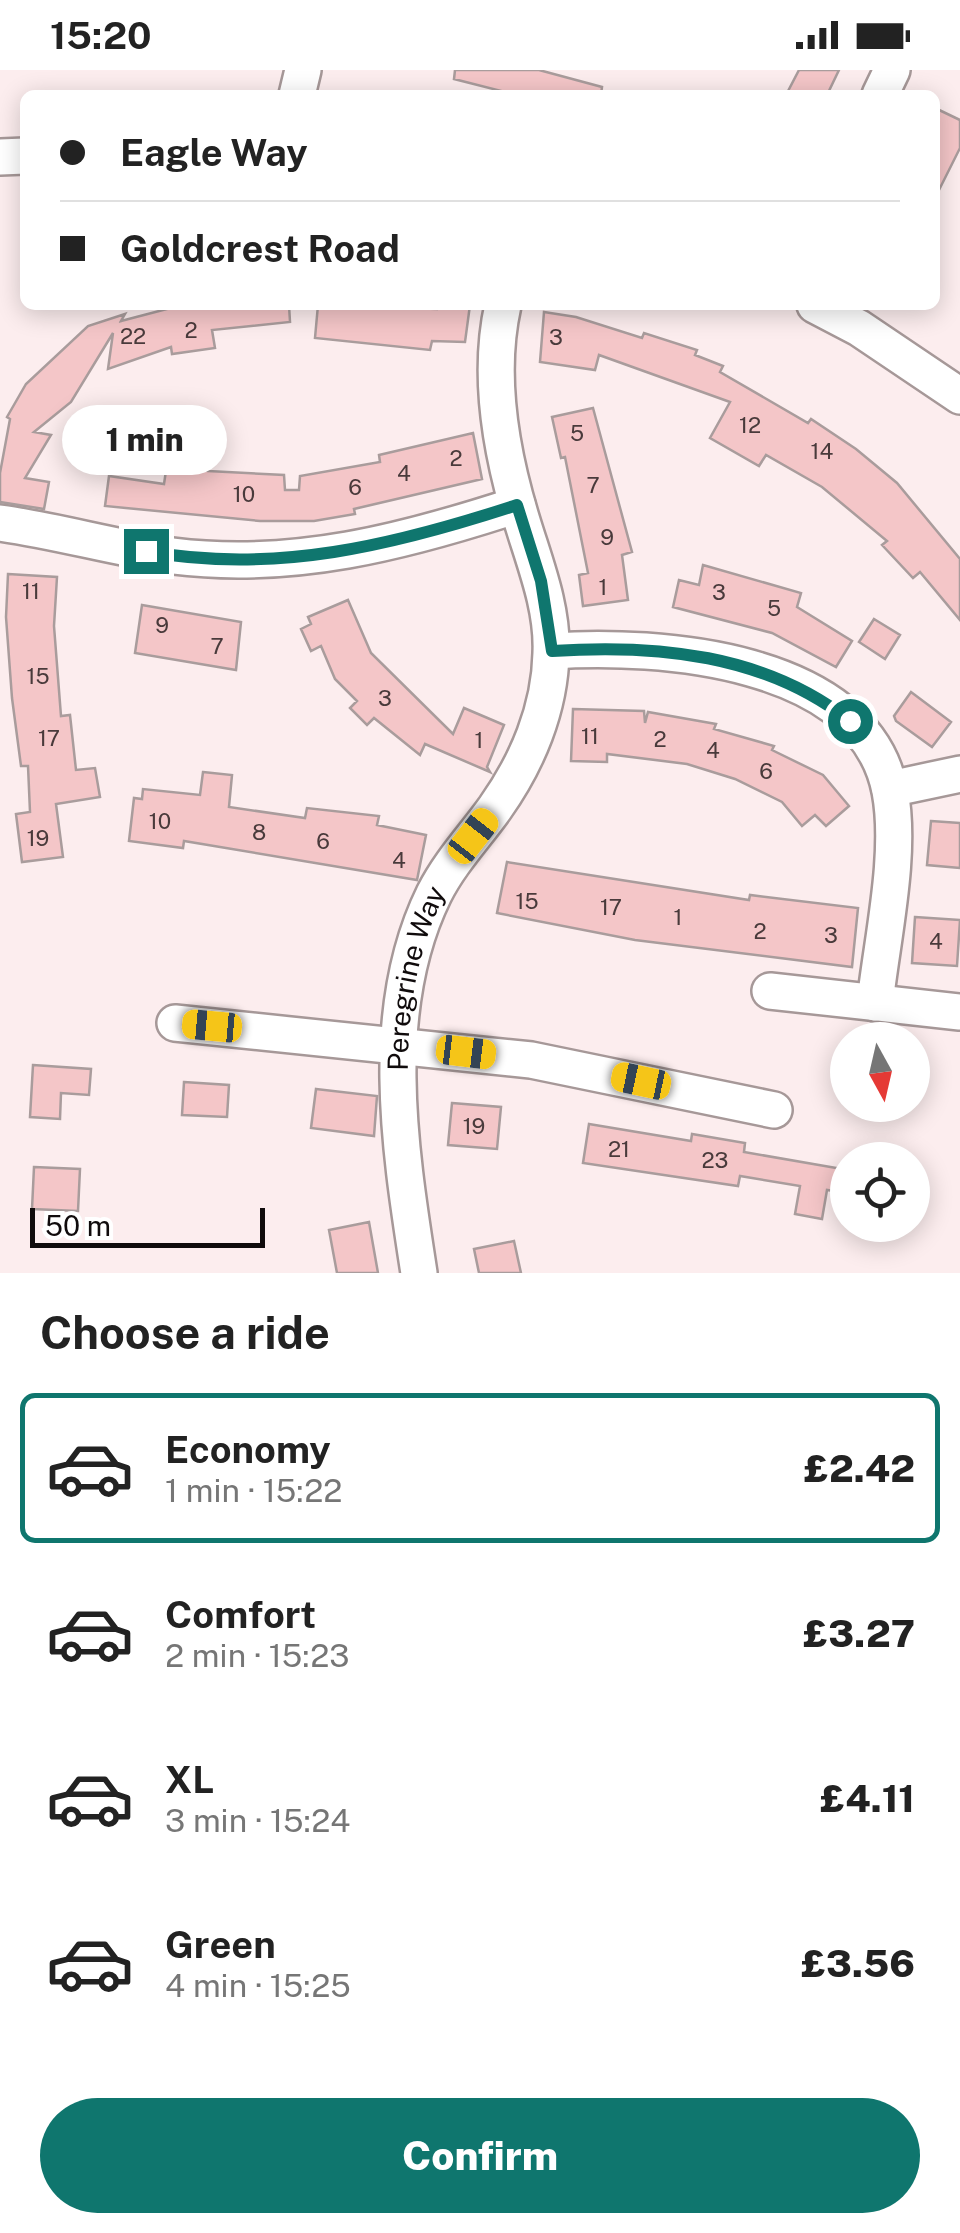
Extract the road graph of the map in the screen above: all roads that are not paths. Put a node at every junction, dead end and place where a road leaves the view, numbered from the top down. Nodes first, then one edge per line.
1 (504, 310) edge
2 (825, 310) edge
3 (960, 396) edge
4 (517, 505) junction
5 (0, 523) edge
6 (552, 651) junction
7 (960, 774) edge
8 (890, 789) junction
9 (770, 991) dead end
10 (874, 1003) junction
11 (960, 1012) edge
12 (174, 1023) dead end
13 (400, 1043) junction
14 (774, 1110) dead end
15 (419, 1273) edge

1 - 4 street, Peregrine Way
2 - 3 street
4 - 5 street
4 - 6 street, Peregrine Way
6 - 8 street
6 - 13 street, Peregrine Way
7 - 8 street
8 - 10 street
9 - 10 street
10 - 11 street
12 - 13 street
13 - 14 street
13 - 15 street, Peregrine Way

